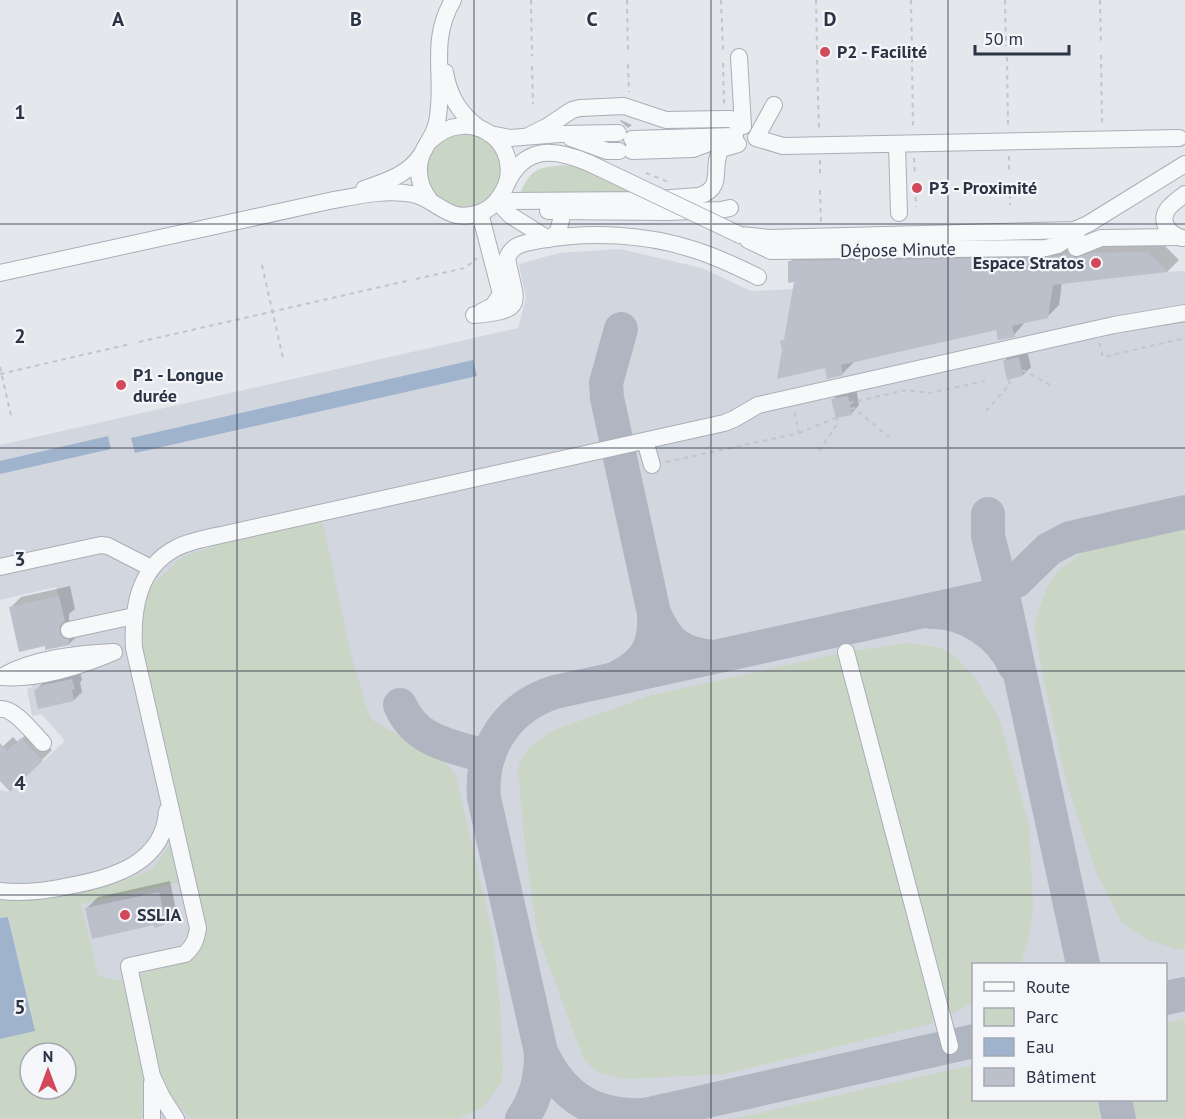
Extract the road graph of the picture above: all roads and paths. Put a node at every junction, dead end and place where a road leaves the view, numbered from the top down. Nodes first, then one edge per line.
1 (453, 0) edge
2 (462, 0) edge
3 (531, 0) edge
4 (627, 0) edge
5 (721, 0) edge
6 (816, 0) edge
7 (911, 0) edge
8 (1005, 0) edge
9 (1100, 0) edge
10 (1101, 44) dead end
11 (1006, 46) dead end
12 (912, 48) dead end
13 (817, 50) dead end
14 (723, 52) dead end
15 (628, 54) dead end
16 (1101, 55) dead end
17 (532, 56) dead end
18 (739, 57) dead end
19 (1006, 57) dead end
20 (912, 58) dead end
21 (817, 60) dead end
22 (723, 63) dead end
23 (628, 64) dead end
24 (532, 66) dead end
25 (629, 101) dead end
26 (533, 104) dead end
27 (724, 113) dead end
28 (485, 131) junction
29 (913, 133) dead end
30 (1102, 134) dead end
31 (530, 135) junction
32 (739, 136) junction
33 (1008, 136) dead end
34 (756, 138) junction
35 (1179, 138) dead end
36 (819, 141) dead end
37 (897, 144) junction
38 (714, 145) junction
39 (774, 145) junction
40 (425, 148) junction
41 (1009, 155) dead end
42 (914, 157) dead end
43 (820, 159) dead end
44 (1185, 164) edge
45 (1009, 174) dead end
46 (915, 176) dead end
47 (820, 178) dead end
48 (507, 184) junction
49 (1010, 185) dead end
50 (915, 188) dead end
51 (820, 190) dead end
52 (1185, 194) edge
53 (329, 201) junction
54 (497, 201) junction
55 (522, 201) junction
56 (433, 203) junction
57 (1010, 205) dead end
58 (916, 207) dead end
59 (730, 208) dead end
60 (562, 212) junction
61 (480, 213) junction
62 (899, 213) dead end
63 (821, 225) dead end
64 (1181, 238) edge
65 (548, 239) junction
66 (1076, 248) dead end
67 (485, 251) junction
68 (262, 266) dead end
69 (0, 273) edge
70 (758, 277) dead end
71 (416, 279) dead end
72 (407, 281) dead end
73 (273, 312) junction
74 (1185, 313) edge
75 (1185, 338) edge
76 (139, 342) dead end
77 (130, 344) dead end
78 (1093, 344) dead end
79 (1143, 348) junction
80 (1144, 353) dead end
81 (283, 358) dead end
82 (0, 367) edge
83 (1022, 371) dead end
84 (1, 374) edge
85 (1009, 380) dead end
86 (985, 381) dead end
87 (1050, 385) dead end
88 (791, 398) junction
89 (849, 403) dead end
90 (851, 409) dead end
91 (986, 411) dead end
92 (12, 420) dead end
93 (799, 433) junction
94 (889, 437) dead end
95 (645, 441) junction
96 (819, 451) dead end
97 (652, 465) joint
98 (0, 567) edge
99 (151, 568) junction
100 (134, 616) junction
101 (69, 630) dead end
102 (134, 648) junction
103 (846, 652) dead end
104 (0, 677) edge
105 (0, 709) edge
106 (43, 743) dead end
107 (168, 804) junction
108 (0, 891) edge
109 (950, 1046) dead end
110 (152, 1076) junction
111 (152, 1119) edge
112 (176, 1119) edge

1 - 40 street
2 - 28 street
3 - 17 path
4 - 15 path
5 - 14 path
6 - 13 path
7 - 12 path
8 - 11 path
9 - 10 path
16 - 30 path
18 - 32 street
19 - 33 path
20 - 29 path
21 - 36 path
22 - 27 path
23 - 25 path
24 - 26 path
28 - 31 street
28 - 40 street
28 - 48 street
31 - 32 street
31 - 38 street
32 - 34 street
32 - 38 street
34 - 39 street
34 - 39 street
35 - 37 street
37 - 39 street
37 - 62 street
38 - 55 street
40 - 53 street
40 - 56 street
41 - 45 path
42 - 46 path
43 - 47 path
44 - 48 street, bridge
48 - 54 street
49 - 57 path
50 - 58 path
51 - 63 path
52 - 64 street
53 - 56 street
53 - 69 street
54 - 55 street
54 - 61 street
54 - 65 street
55 - 60 street
56 - 61 street
59 - 60 street
60 - 65 street
61 - 67 street
64 - 66 street
65 - 67 street
65 - 70 street
67 - 71 path
68 - 73 path
72 - 73 path
73 - 76 path
73 - 81 path
74 - 88 street
75 - 79 path
77 - 84 path
78 - 79 path
79 - 80 path
82 - 84 path
83 - 87 path
84 - 92 path
85 - 91 path
86 - 89 path
88 - 93 path
88 - 95 street
90 - 94 path
93 - 96 path
93 - 97 path
95 - 97 street
95 - 99 street
98 - 99 street
99 - 100 street
100 - 101 street
100 - 102 street
102 - 104 street
102 - 107 street
103 - 109 street
105 - 106 street
107 - 108 street
107 - 110 street
110 - 111 street
110 - 112 street

